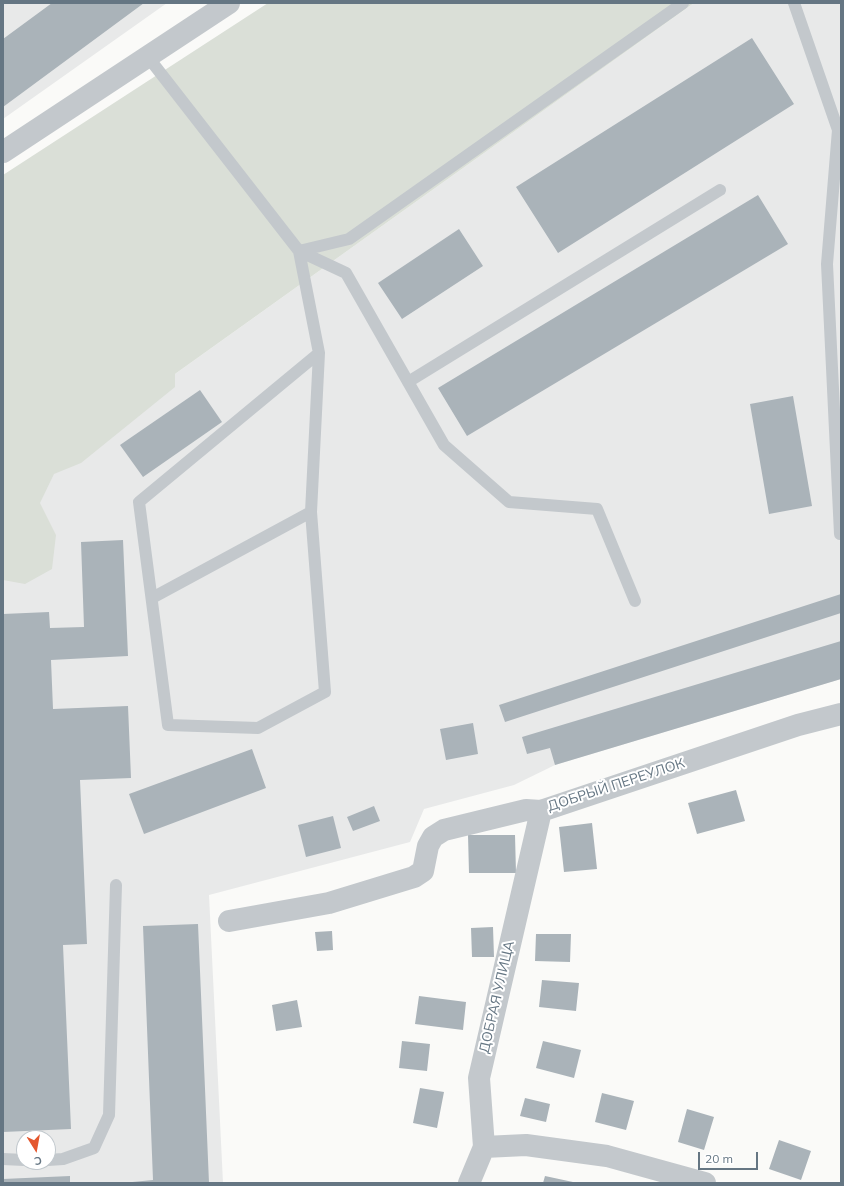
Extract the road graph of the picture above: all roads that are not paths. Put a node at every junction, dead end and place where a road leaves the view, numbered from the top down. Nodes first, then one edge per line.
1 (683, 3) edge
2 (794, 3) edge
3 (226, 4) edge
4 (148, 57) junction
5 (3, 152) edge
6 (720, 190) dead end
7 (299, 251) junction
8 (319, 353) junction
9 (408, 382) junction
10 (312, 512) junction
11 (840, 534) dead end
12 (152, 598) junction
13 (635, 601) dead end
14 (841, 714) edge
15 (541, 811) junction
16 (116, 885) dead end
17 (229, 921) dead end
18 (484, 1148) junction
19 (3, 1159) edge
20 (56, 1159) edge
21 (16, 1160) edge
22 (469, 1183) edge
23 (705, 1183) edge

1 - 7 lane
2 - 11 lane
3 - 4 street
4 - 5 street
4 - 7 lane
6 - 9 lane
7 - 8 lane
7 - 9 lane
8 - 10 lane
8 - 12 lane
9 - 13 lane
10 - 12 lane
10 - 12 lane
14 - 15 street, ДОБРЫЙ ПЕРЕУЛОК
15 - 17 street, ДОБРЫЙ ПЕРЕУЛОК
15 - 18 street, ДОБРАЯ УЛИЦА
16 - 20 lane
18 - 22 street, ДОБРАЯ УЛИЦА
18 - 23 street
19 - 21 lane

